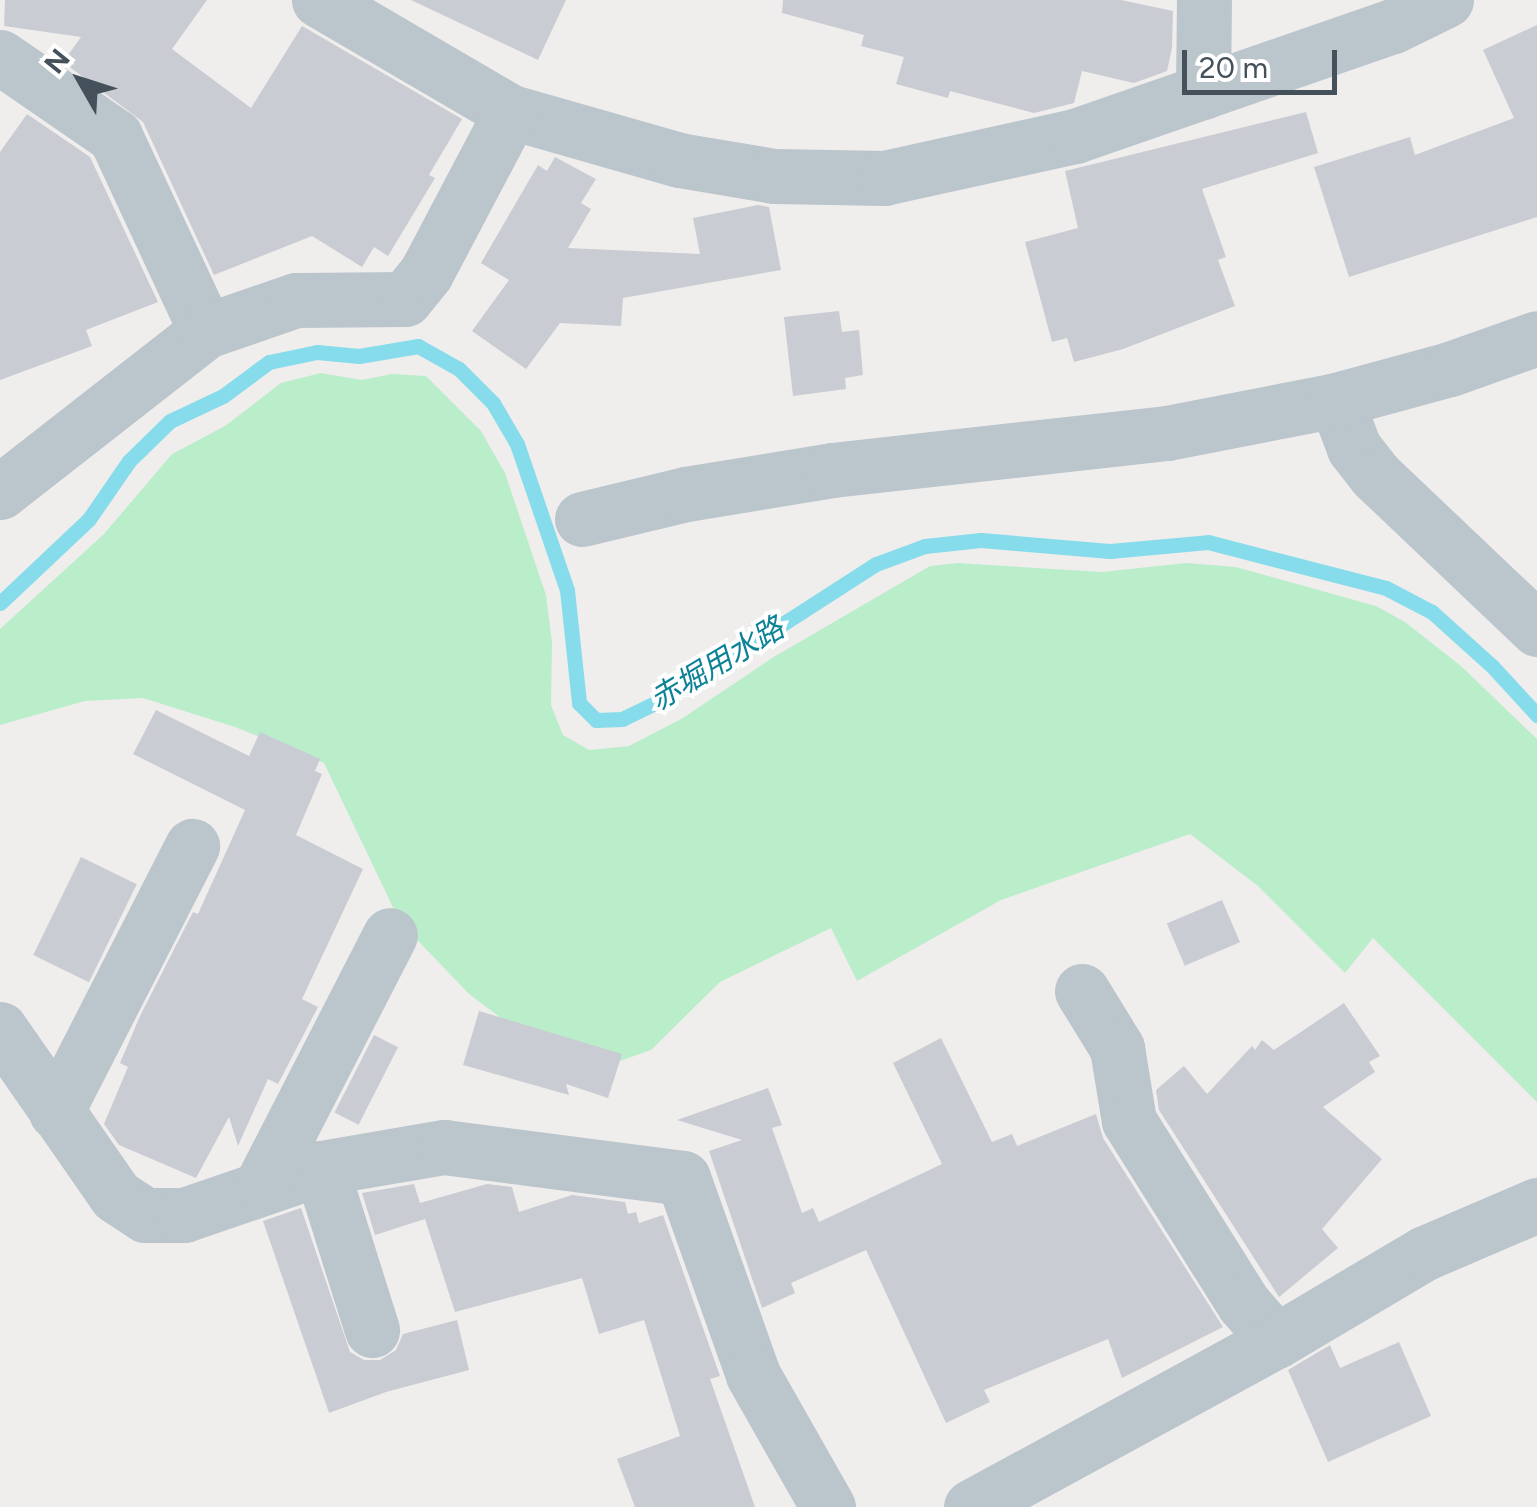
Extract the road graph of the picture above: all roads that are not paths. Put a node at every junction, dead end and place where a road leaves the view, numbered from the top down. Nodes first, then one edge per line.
1 (1204, 0) edge
2 (1446, 0) edge
3 (334, 4) edge
4 (0, 57) edge
5 (1203, 92) junction
6 (512, 112) junction
7 (206, 331) junction
8 (1537, 338) edge
9 (1336, 400) junction
10 (0, 492) edge
11 (582, 519) dead end
12 (1537, 629) edge
13 (192, 846) dead end
14 (390, 935) dead end
15 (1082, 991) dead end
16 (0, 1029) edge
17 (56, 1112) junction
18 (322, 1168) junction
19 (261, 1186) junction
20 (1537, 1205) edge
21 (372, 1330) dead end
22 (1276, 1341) junction
23 (828, 1507) edge
24 (971, 1507) edge

1 - 5 street
2 - 5 street
3 - 6 street
4 - 7 street
5 - 6 street
6 - 7 street
7 - 10 street
8 - 9 street
9 - 11 street
9 - 12 street
13 - 17 street
14 - 19 street
15 - 22 street
16 - 17 street
17 - 19 street
18 - 19 street
18 - 21 street
18 - 23 street
20 - 22 street
22 - 24 street

